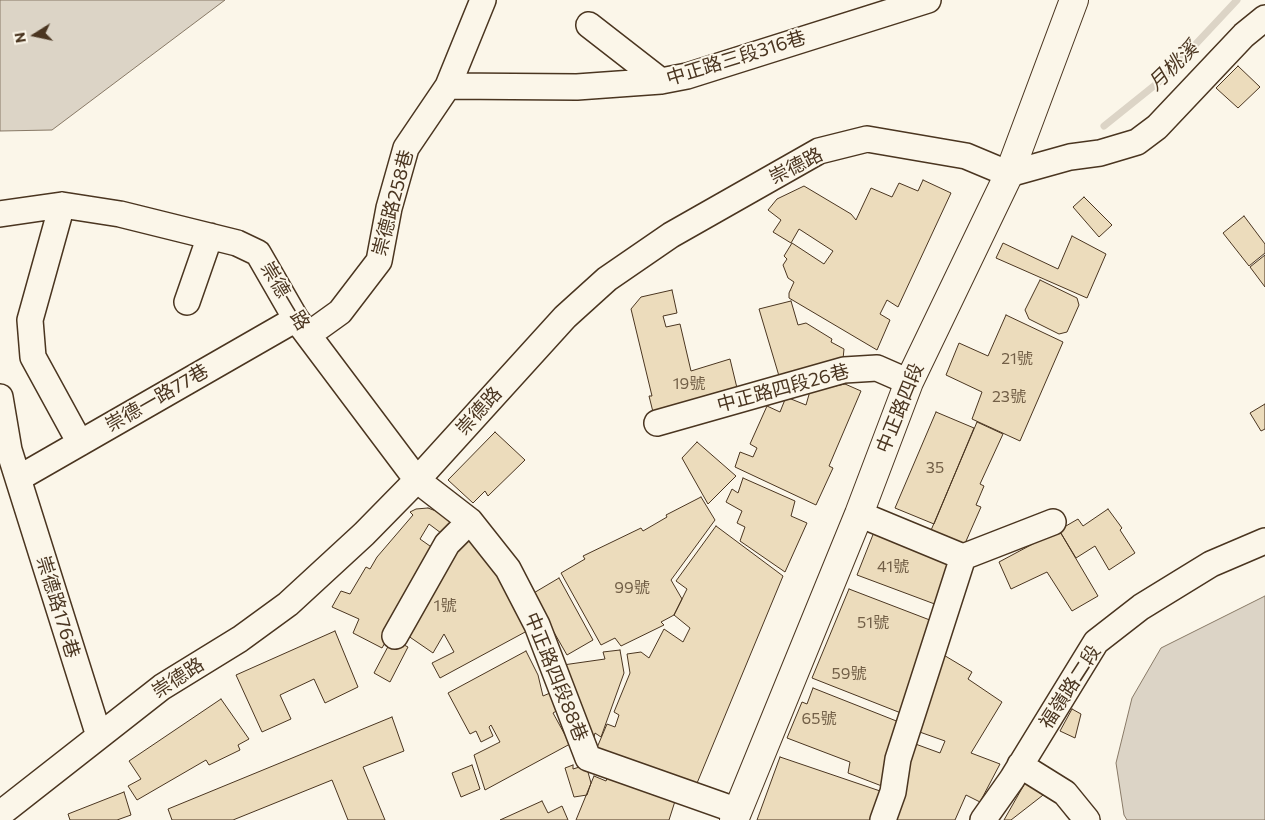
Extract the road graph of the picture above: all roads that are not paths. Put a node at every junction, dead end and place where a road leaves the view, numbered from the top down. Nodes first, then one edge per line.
1 (483, 0) edge
2 (928, 0) edge
3 (1074, 0) edge
4 (1265, 18) edge
5 (589, 25) dead end
6 (661, 82) junction
7 (448, 86) junction
8 (1009, 174) junction
9 (62, 205) junction
10 (0, 214) edge
11 (210, 236) junction
12 (187, 302) dead end
13 (302, 327) junction
14 (909, 382) junction
15 (0, 397) edge
16 (657, 423) dead end
17 (80, 443) junction
18 (19, 478) junction
19 (418, 480) junction
20 (859, 514) junction
21 (470, 521) junction
22 (1053, 522) dead end
23 (1265, 541) edge
24 (963, 556) junction
25 (395, 636) dead end
26 (99, 736) junction
27 (1020, 765) junction
28 (0, 814) edge
29 (736, 816) edge
30 (883, 820) edge
31 (983, 820) edge
32 (1087, 820) edge

1 - 7 street, 崇德路258巷
2 - 6 street, 中正路三段316巷
3 - 8 main road, 中正路四段
4 - 8 street
5 - 6 street
6 - 7 street, 中正路三段316巷
7 - 13 street, 崇德路258巷
8 - 14 main road, 中正路四段
8 - 19 street, 崇德路
9 - 10 street, 崇德一路
9 - 11 street, 崇德一路
9 - 17 street
11 - 12 street
11 - 13 street, 崇德一路
13 - 17 street, 崇德一路77巷
13 - 19 street, 崇德一路
14 - 16 street, 中正路四段26巷
14 - 20 main road, 中正路四段
15 - 18 street, 崇德路176巷
17 - 18 street, 崇德一路77巷
18 - 26 street, 崇德路176巷
19 - 21 street, 中正路四段88巷
19 - 26 street, 崇德路
20 - 24 street
20 - 29 main road, 中正路四段
21 - 25 street
21 - 29 street, 中正路四段88巷
22 - 24 street
23 - 27 street, 福嶺路二段
24 - 30 street
26 - 28 street, 崇德路
27 - 31 street, 福嶺路二段
27 - 32 street

